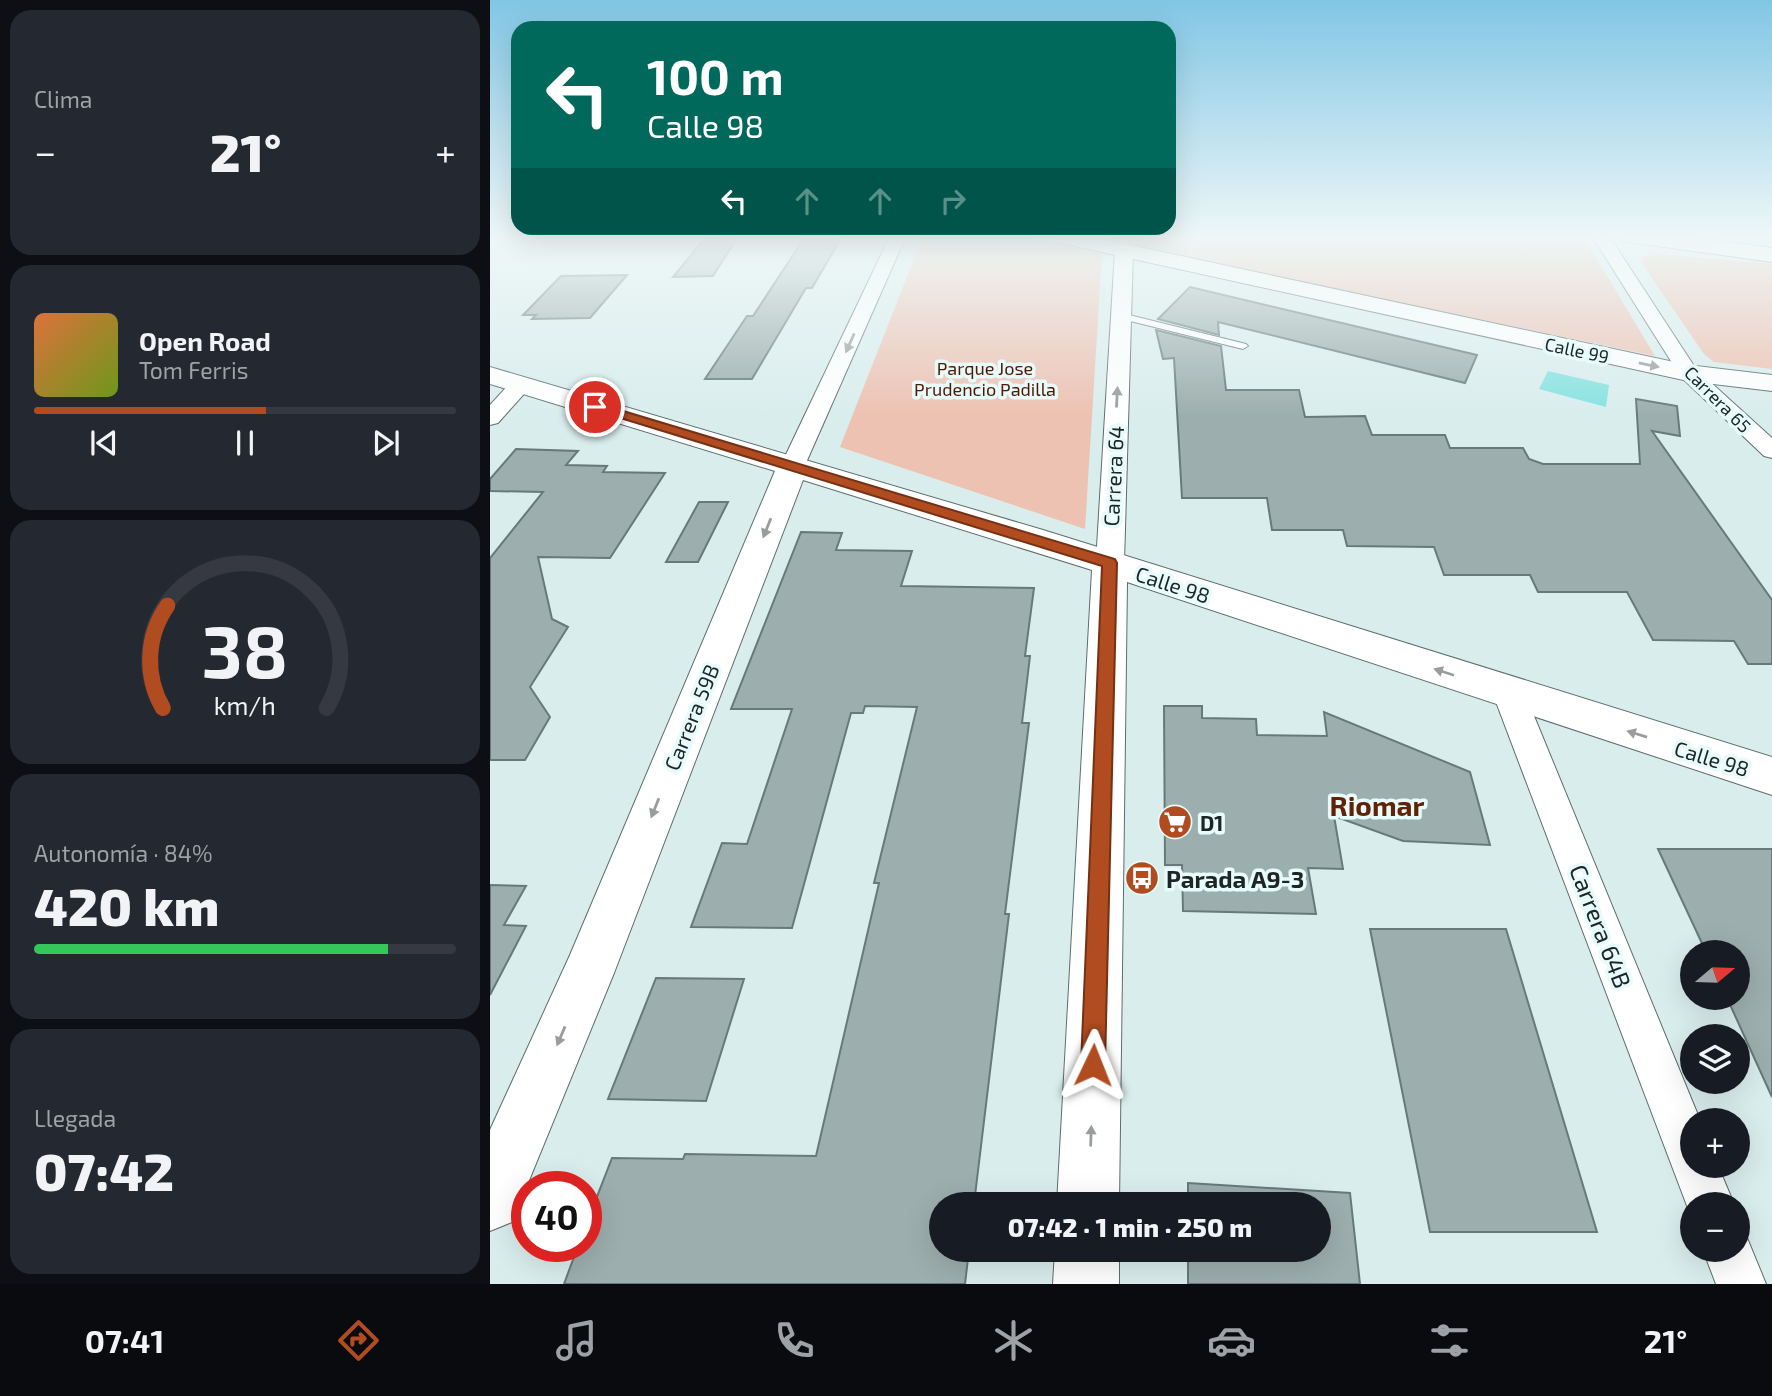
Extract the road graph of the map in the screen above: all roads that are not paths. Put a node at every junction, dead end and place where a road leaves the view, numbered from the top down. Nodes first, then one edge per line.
1 (871, 296) edge
2 (1122, 296) edge
3 (1332, 296) edge
4 (1638, 296) edge
5 (1121, 316) junction
6 (1243, 346) dead end
7 (1688, 373) junction
8 (490, 375) edge
9 (1772, 383) edge
10 (521, 385) junction
11 (490, 418) edge
12 (1772, 452) edge
13 (793, 465) junction
14 (1110, 563) junction
15 (1509, 694) junction
16 (1772, 776) edge
17 (1680, 1128) edge
18 (1088, 1192) edge
19 (490, 1200) edge
20 (1087, 1262) edge
21 (1733, 1262) edge
22 (1086, 1284) edge
23 (1741, 1284) edge

1 -> 13 street, Carrera 59B
2 - 5 street, Carrera 64
3 -> 7 street, Calle 99
4 - 7 street, Carrera 65
5 - 6 lane
14 -> 5 street, Carrera 64
7 - 9 street, Calle 99
7 - 12 street, Carrera 65
8 - 10 street, Calle 98
10 - 11 street
10 - 13 street, Calle 98
13 - 14 street, Calle 98
13 -> 19 street, Carrera 59B
15 -> 14 street, Calle 98
18 -> 14 street, Carrera 64
16 -> 15 street, Calle 98
15 - 17 street, Carrera 64B
20 - 22 street
21 - 23 street

